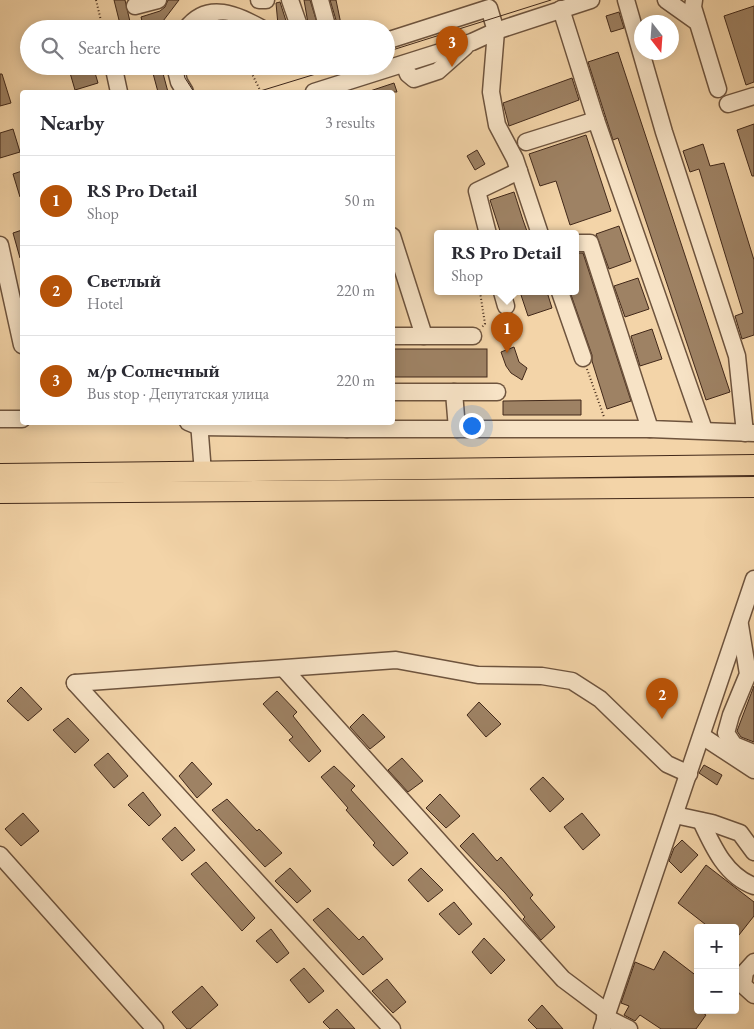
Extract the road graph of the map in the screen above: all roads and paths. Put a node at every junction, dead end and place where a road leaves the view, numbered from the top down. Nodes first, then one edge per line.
1 (96, 0) edge
2 (158, 0) edge
3 (259, 0) edge
4 (266, 0) edge
5 (290, 0) edge
6 (320, 0) edge
7 (591, 0) edge
8 (626, 0) edge
9 (666, 0) edge
10 (694, 0) edge
11 (567, 5) edge
12 (135, 6) dead end
13 (221, 6) edge
14 (102, 20) edge
15 (192, 20) edge
16 (247, 20) edge
17 (297, 20) edge
18 (325, 20) edge
19 (697, 22) junction
20 (496, 31) junction
21 (395, 38) edge
22 (395, 68) edge
23 (116, 75) edge
24 (177, 75) edge
25 (252, 75) edge
26 (377, 75) edge
27 (346, 88) edge
28 (718, 89) dead end
29 (119, 90) edge
30 (184, 90) edge
31 (260, 90) edge
32 (330, 90) edge
33 (754, 96) edge
34 (728, 104) dead end
35 (596, 120) junction
36 (526, 142) dead end
37 (519, 171) junction
38 (487, 230) edge
39 (539, 230) edge
40 (579, 244) edge
41 (0, 245) edge
42 (395, 245) edge
43 (480, 295) edge
44 (561, 295) edge
45 (20, 336) edge
46 (395, 336) edge
47 (424, 336) junction
48 (473, 336) joint
49 (582, 358) joint
50 (395, 392) edge
51 (454, 392) junction
52 (497, 392) dead end
53 (0, 419) edge
54 (20, 420) edge
55 (196, 425) edge
56 (272, 425) edge
57 (347, 426) edge
58 (608, 428) junction
59 (457, 429) junction
60 (650, 429) junction
61 (704, 430) junction
62 (749, 433) edge
63 (754, 465) edge
64 (370, 470) junction
65 (204, 473) junction
66 (0, 474) edge
67 (39, 483) junction
68 (754, 487) edge
69 (371, 490) junction
70 (0, 493) edge
71 (754, 579) edge
72 (740, 622) junction
73 (286, 670) junction
74 (751, 675) edge
75 (702, 736) junction
76 (754, 753) edge
77 (754, 770) edge
78 (689, 774) junction
79 (675, 815) junction
80 (701, 821) junction
81 (754, 852) edge
82 (0, 855) edge
83 (754, 886) edge
84 (754, 962) edge
85 (754, 995) edge
86 (605, 1019) edge
87 (155, 1029) edge
88 (392, 1029) edge
89 (629, 1029) edge

1 - 14 path
2 - 12 street
3 - 4 street
5 - 17 street
6 - 18 street
7 - 11 street
8 - 62 street
9 - 19 street
10 - 19 street
11 - 20 street
11 - 35 street
13 - 15 street
13 - 16 street
19 - 28 street
20 - 21 street
20 - 22 street
20 - 37 street
23 - 29 street
24 - 30 street
25 - 31 path
26 - 27 street
27 - 32 street
33 - 34 street
35 - 36 street
35 - 61 street
37 - 38 street
37 - 39 street
40 - 60 street
41 - 45 street
42 - 47 street
43 - 48 path
44 - 49 street
46 - 47 street
47 - 48 street
49 - 58 path
50 - 51 street
51 - 52 street
51 - 59 street
53 - 54 street
55 - 65 street
56 - 57 street
57 - 59 street
58 - 59 street
58 - 60 street
60 - 61 street
61 - 62 street
63 - 64 main road
64 - 65 main road
64 - 69 street
65 - 67 main road
66 - 67 main road
67 - 69 main road
67 - 70 main road
68 - 69 main road
71 - 72 street
72 - 74 street
72 - 75 street
73 - 78 street
73 - 86 street
73 - 88 street
74 - 76 street
75 - 77 street
75 - 78 street
78 - 79 street
79 - 80 street
79 - 86 street
80 - 81 street
80 - 83 street
82 - 87 street
84 - 85 street
86 - 89 street

